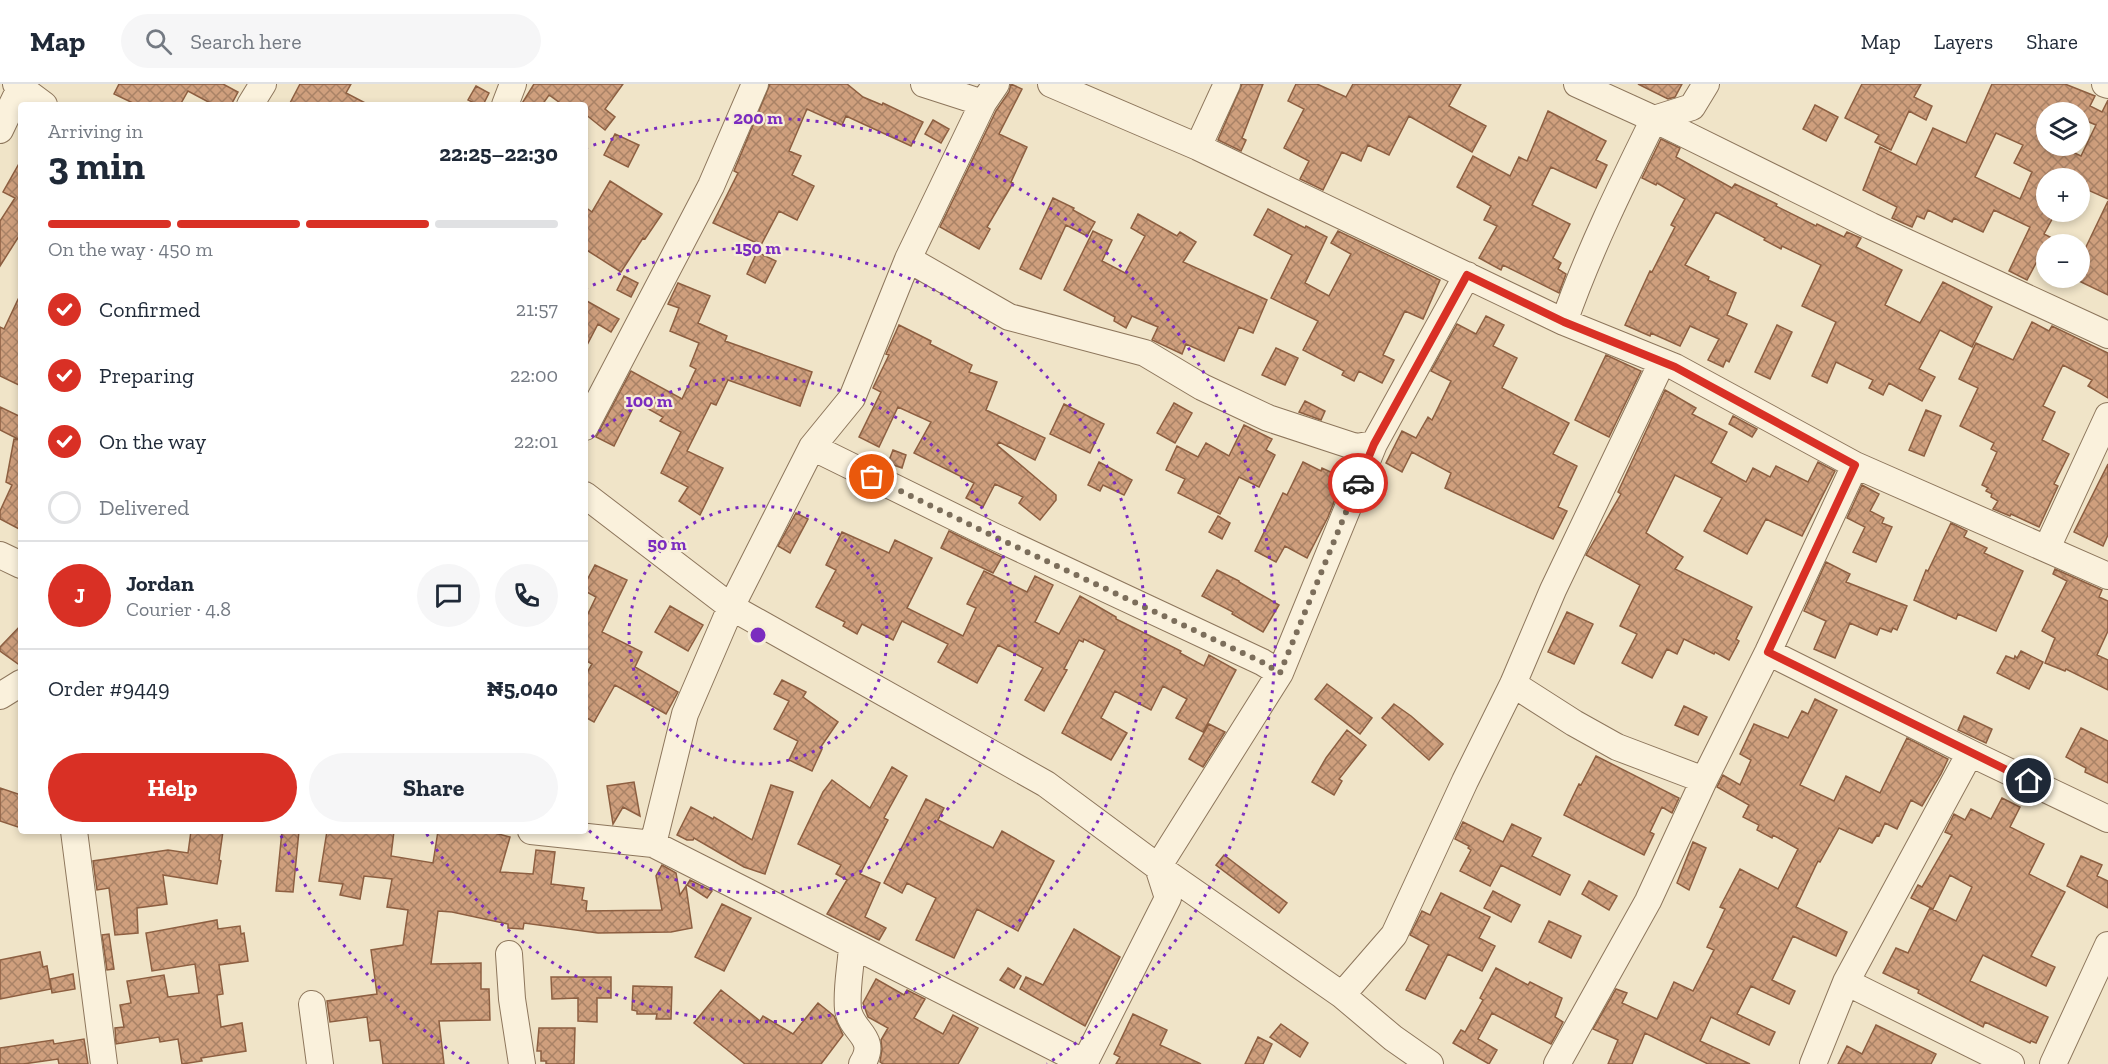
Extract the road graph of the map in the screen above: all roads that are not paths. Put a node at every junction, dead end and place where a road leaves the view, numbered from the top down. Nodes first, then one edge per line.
1 (263, 84) edge
2 (513, 84) edge
3 (755, 84) edge
4 (924, 84) edge
5 (1052, 84) edge
6 (1227, 84) edge
7 (1577, 84) edge
8 (1706, 84) edge
9 (19, 85) edge
10 (989, 93) edge
11 (40, 102) edge
12 (252, 102) edge
13 (506, 102) edge
14 (1654, 119) junction
15 (0, 130) edge
16 (1198, 147) junction
17 (908, 259) junction
18 (1467, 275) junction
19 (1564, 322) junction
20 (2108, 334) edge
21 (1662, 362) junction
22 (2108, 416) edge
23 (588, 421) edge
24 (1374, 444) junction
25 (812, 447) junction
26 (1855, 465) junction
27 (588, 497) edge
28 (2046, 548) junction
29 (0, 555) edge
30 (18, 564) edge
31 (2108, 576) edge
32 (731, 607) junction
33 (1768, 652) junction
34 (1280, 673) junction
35 (1513, 684) junction
36 (18, 685) edge
37 (0, 696) edge
38 (1970, 753) junction
39 (1704, 780) junction
40 (2108, 819) edge
41 (74, 834) edge
42 (559, 834) edge
43 (653, 844) junction
44 (1158, 867) junction
45 (2108, 945) edge
46 (852, 946) junction
47 (508, 954) dead end
48 (1846, 982) junction
49 (1342, 995) junction
50 (312, 1004) dead end
51 (104, 1064) edge
52 (320, 1064) edge
53 (522, 1064) edge
54 (862, 1064) edge
55 (1084, 1064) edge
56 (1430, 1064) edge
57 (1557, 1064) edge
58 (1813, 1064) edge
59 (2011, 1064) edge
60 (2053, 1064) edge

1 - 12 street
2 - 13 street
3 - 23 street
4 - 10 street
5 - 16 street
6 - 16 street
7 - 14 street
8 - 14 street
9 - 11 street
9 - 15 street
10 - 17 street
14 - 19 street
14 - 20 street
16 - 18 street
17 - 24 street
17 - 25 street
18 - 19 street
18 - 24 street
19 - 21 street
21 - 26 street
21 - 35 street
22 - 28 street
24 - 34 street
25 - 32 street
25 - 34 street
26 - 28 street
26 - 33 street
27 - 32 street
28 - 31 street
29 - 30 street
32 - 43 street
32 - 44 street
33 - 38 street
33 - 39 street
34 - 44 street
35 - 39 street
35 - 49 street
36 - 37 street
38 - 40 street
38 - 48 street
39 - 57 street
41 - 51 street
42 - 43 street
43 - 46 street
44 - 49 street
44 - 55 street
45 - 60 street
46 - 54 street
46 - 55 street
47 - 53 street
48 - 58 street
48 - 59 street
49 - 56 street
50 - 52 street

